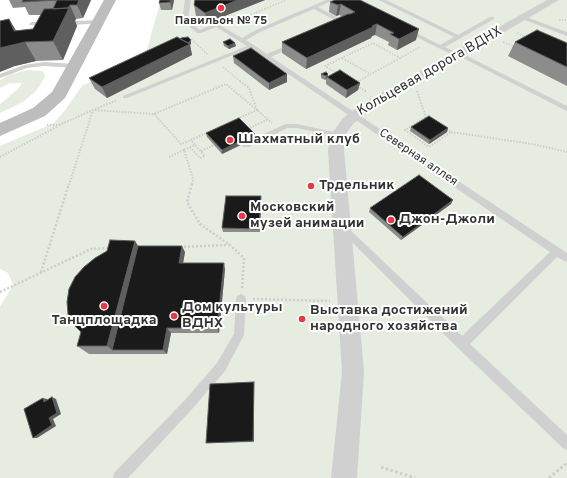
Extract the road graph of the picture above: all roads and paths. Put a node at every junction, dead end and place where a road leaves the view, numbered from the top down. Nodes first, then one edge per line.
1 (110, 0) edge
2 (188, 0) edge
3 (286, 0) edge
4 (330, 0) edge
5 (382, 0) edge
6 (554, 0) edge
7 (314, 7) junction
8 (492, 18) dead end
9 (524, 18) junction
10 (99, 22) junction
11 (74, 23) dead end
12 (32, 24) dead end
13 (52, 24) edge
14 (336, 26) edge
15 (219, 27) junction
16 (403, 28) edge
17 (199, 32) junction
18 (515, 32) dead end
19 (567, 34) edge
20 (458, 37) junction
21 (528, 39) edge
22 (242, 40) junction
23 (302, 41) edge
24 (501, 41) dead end
25 (430, 42) junction
26 (251, 46) junction
27 (440, 47) junction
28 (520, 49) edge
29 (458, 55) junction
30 (268, 56) junction
31 (342, 58) junction
32 (400, 58) junction
33 (214, 60) junction
34 (75, 66) junction
35 (338, 74) edge
36 (370, 74) junction
37 (0, 76) edge
38 (413, 80) junction
39 (367, 92) dead end
40 (125, 97) joint
41 (567, 109) edge
42 (93, 110) junction
43 (257, 110) junction
44 (154, 114) junction
45 (355, 115) junction
46 (426, 117) junction
47 (43, 119) junction
48 (267, 120) junction
49 (59, 125) junction
50 (286, 126) junction
51 (410, 127) junction
52 (247, 129) edge
53 (413, 129) edge
54 (0, 130) edge
55 (450, 132) junction
56 (338, 135) junction
57 (191, 140) junction
58 (195, 145) junction
59 (214, 145) edge
60 (246, 145) dead end
61 (190, 147) junction
62 (184, 150) junction
63 (201, 151) junction
64 (567, 152) edge
65 (0, 157) edge
66 (169, 157) dead end
67 (341, 227) junction
68 (230, 245) junction
69 (176, 247) edge
70 (114, 248) edge
71 (557, 251) junction
72 (567, 258) edge
73 (41, 272) junction
74 (0, 292) edge
75 (241, 299) junction
76 (349, 302) junction
77 (462, 344) junction
78 (567, 444) edge
79 (567, 463) edge
80 (381, 467) dead end
81 (119, 478) edge
82 (344, 478) edge
83 (415, 478) edge
84 (549, 478) edge

1 - 10 main road
2 - 17 lane
3 - 15 path
4 - 7 lane
5 - 20 lane
6 - 9 street, Кольцевая дорога ВДНХ
7 - 14 lane
7 - 22 lane
8 - 20 lane
9 - 19 lane
9 - 29 street, Кольцевая дорога ВДНХ
10 - 11 lane
10 - 34 main road
12 - 13 lane
15 - 17 lane
15 - 22 lane, Северная аллея
16 - 25 lane
17 - 33 path
18 - 21 path
20 - 27 lane
22 - 26 lane, Северная аллея
23 - 30 lane
24 - 28 path
25 - 27 lane
25 - 32 path
26 - 30 lane, Северная аллея
26 - 33 lane
27 - 29 lane
29 - 38 street, Кольцевая дорога ВДНХ
29 - 41 lane
30 - 45 lane, Северная аллея
31 - 32 path
31 - 35 path
31 - 36 path
32 - 36 path
33 - 40 lane
33 - 43 path
34 - 37 lane
34 - 47 main road
36 - 39 path
38 - 45 street, Кольцевая дорога ВДНХ
38 - 46 path
40 - 42 path
42 - 44 path
42 - 49 path
42 - 73 path
43 - 44 path
43 - 48 path
43 - 57 path
44 - 57 path
45 - 56 street, Кольцевая дорога ВДНХ
45 - 71 lane, Северная аллея
46 - 51 path
46 - 55 path
47 - 49 path
47 - 54 main road
48 - 50 path
48 - 52 path
49 - 65 path
50 - 56 lane
50 - 60 lane
51 - 53 path
51 - 55 path
55 - 64 path
56 - 67 street
57 - 58 path
58 - 61 path
58 - 63 path
59 - 63 path
61 - 62 path
61 - 63 path
62 - 66 path
62 - 68 path
67 - 76 street
67 - 77 lane
68 - 69 path
68 - 75 path
70 - 73 path
71 - 72 lane, Северная аллея
71 - 77 lane
73 - 74 path
75 - 76 path
75 - 81 lane
76 - 82 street
77 - 78 lane
79 - 84 path
80 - 83 path

